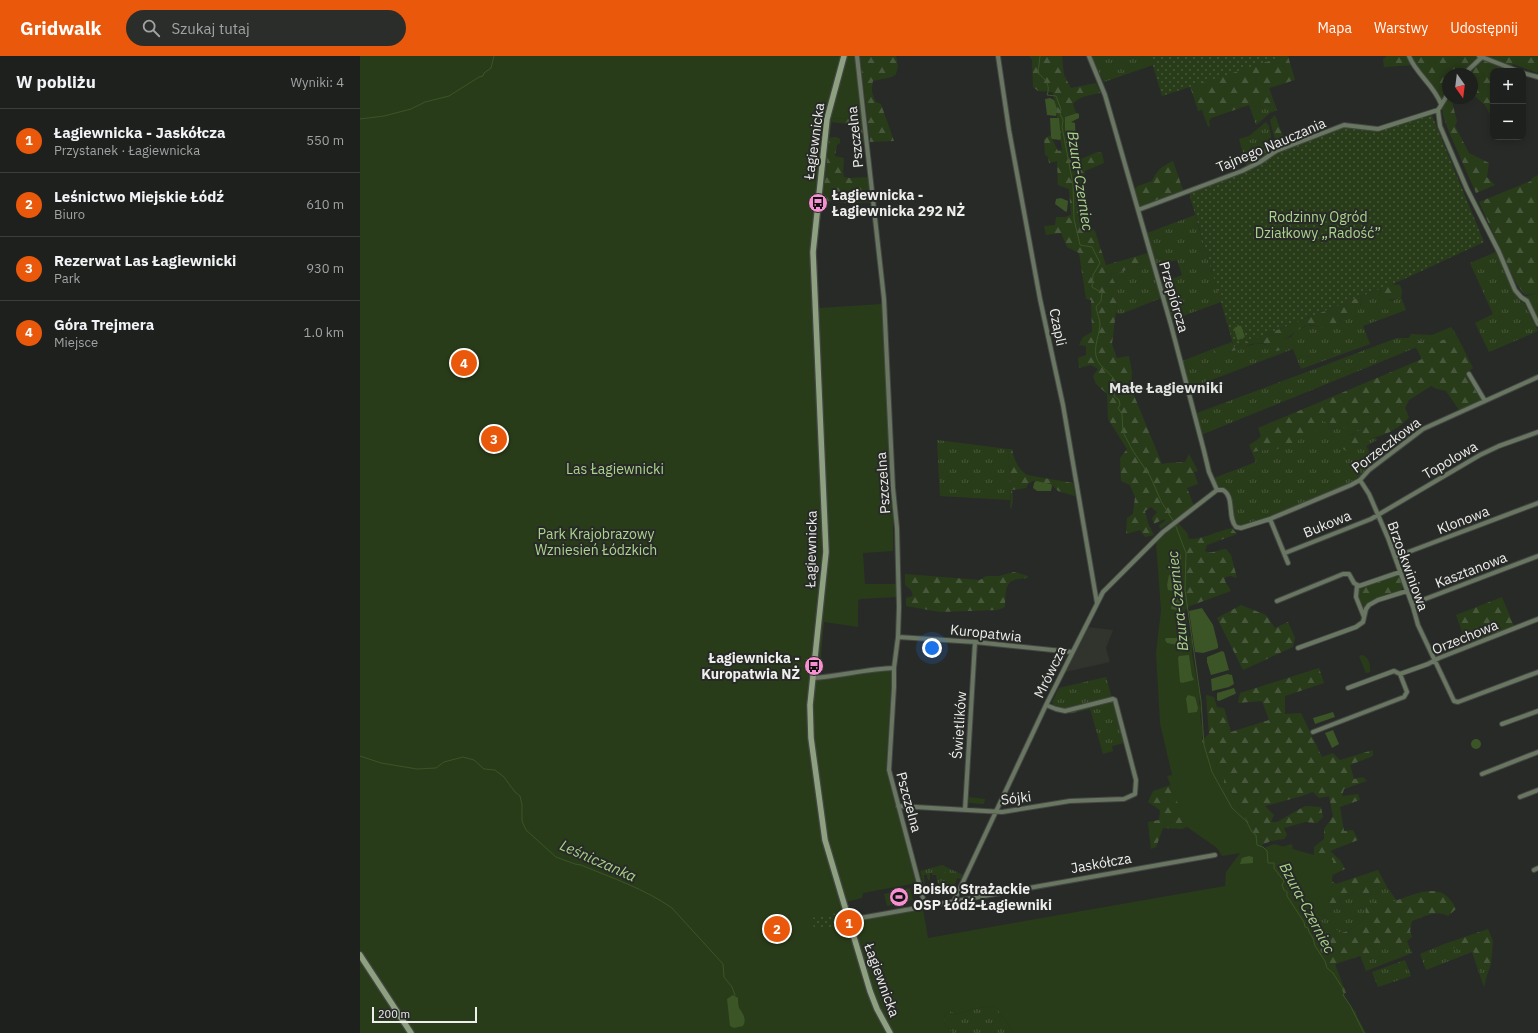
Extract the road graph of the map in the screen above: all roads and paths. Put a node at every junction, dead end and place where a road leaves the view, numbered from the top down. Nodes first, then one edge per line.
1 (844, 56) edge
2 (857, 56) edge
3 (998, 56) edge
4 (1089, 56) edge
5 (1409, 56) edge
6 (1480, 57) edge
7 (1470, 68) edge
8 (1510, 68) edge
9 (1526, 74) edge
10 (1538, 77) edge
11 (1441, 104) joint
12 (1438, 110) junction
13 (1138, 210) junction
14 (1538, 324) edge
15 (1469, 374) dead end
16 (1538, 377) edge
17 (1485, 401) junction
18 (1538, 432) edge
19 (1360, 480) junction
20 (1217, 490) junction
21 (1538, 503) edge
22 (1377, 515) junction
23 (1270, 519) junction
24 (1245, 527) joint
25 (1285, 553) junction
26 (1538, 556) edge
27 (1395, 557) junction
28 (1288, 563) dead end
29 (1400, 572) junction
30 (1357, 586) junction
31 (1095, 588) junction
32 (1104, 590) junction
33 (1407, 591) junction
34 (1277, 600) dead end
35 (1097, 603) junction
36 (1412, 604) junction
37 (1364, 617) junction
38 (1538, 619) edge
39 (898, 637) junction
40 (976, 642) junction
41 (1298, 648) dead end
42 (1072, 652) junction
43 (1435, 660) junction
44 (894, 668) junction
45 (1538, 672) edge
46 (1400, 674) junction
47 (813, 678) junction
48 (1348, 688) dead end
49 (1046, 705) junction
50 (1538, 711) edge
51 (1502, 724) dead end
52 (1313, 732) dead end
53 (1538, 752) edge
54 (1482, 774) dead end
55 (1538, 790) edge
56 (1520, 797) dead end
57 (898, 806) junction
58 (965, 810) junction
59 (997, 811) junction
60 (1215, 855) dead end
61 (954, 900) junction
62 (926, 906) junction
63 (849, 920) junction
64 (360, 955) edge
65 (411, 1033) edge
66 (890, 1033) edge

1 - 47 street, Łagiewnicka
2 - 39 street, Pszczelna
3 - 31 street, Czapli
4 - 13 street, Przepiórcza
5 - 11 street
6 - 7 street
6 - 8 street
9 - 10 street
11 - 12 street
12 - 13 street, Tajnego Nauczania
12 - 14 street
13 - 20 street, Przepiórcza
15 - 17 street
16 - 17 street, Porzeczkowa
17 - 19 street, Porzeczkowa
18 - 22 street, Topolowa
19 - 22 street, Brzoskwiniowa
19 - 23 street, Porzeczkowa
20 - 24 street, Przepiórcza
20 - 32 street, Mrówcza
21 - 27 street, Klonowa
22 - 25 street, Bukowa
22 - 27 street, Brzoskwiniowa
23 - 24 street, Porzeczkowa
23 - 25 street
25 - 28 street
26 - 36 street, Kasztanowa
27 - 29 street, Brzoskwiniowa
29 - 30 street
29 - 33 street, Brzoskwiniowa
30 - 34 street
30 - 37 street
31 - 32 street
31 - 35 street, Czapli
32 - 35 street, Mrówcza
33 - 36 street, Brzoskwiniowa
33 - 37 street
35 - 42 street, Mrówcza
36 - 43 street, Brzoskwiniowa
37 - 41 street
38 - 43 street, Orzechowa
39 - 40 street, Kuropatwia
39 - 44 street, Pszczelna
40 - 42 street, Kuropatwia
40 - 58 street, Świetlików
42 - 49 street, Mrówcza
43 - 45 street, Brzoskwiniowa
43 - 46 street, Orzechowa
44 - 47 street
44 - 57 street, Pszczelna
46 - 48 street, Orzechowa
46 - 52 street
47 - 63 street, Łagiewnicka
49 - 59 street, Mrówcza
49 - 59 street, Sójki
50 - 51 street
53 - 54 street
55 - 56 street
57 - 58 street, Sójki
57 - 62 street, Pszczelna
58 - 59 street, Sójki
59 - 61 street, Mrówcza
60 - 61 street, Jaskółcza
61 - 62 street, Jaskółcza
62 - 63 street, Jaskółcza
63 - 66 street, Łagiewnicka
64 - 65 street

